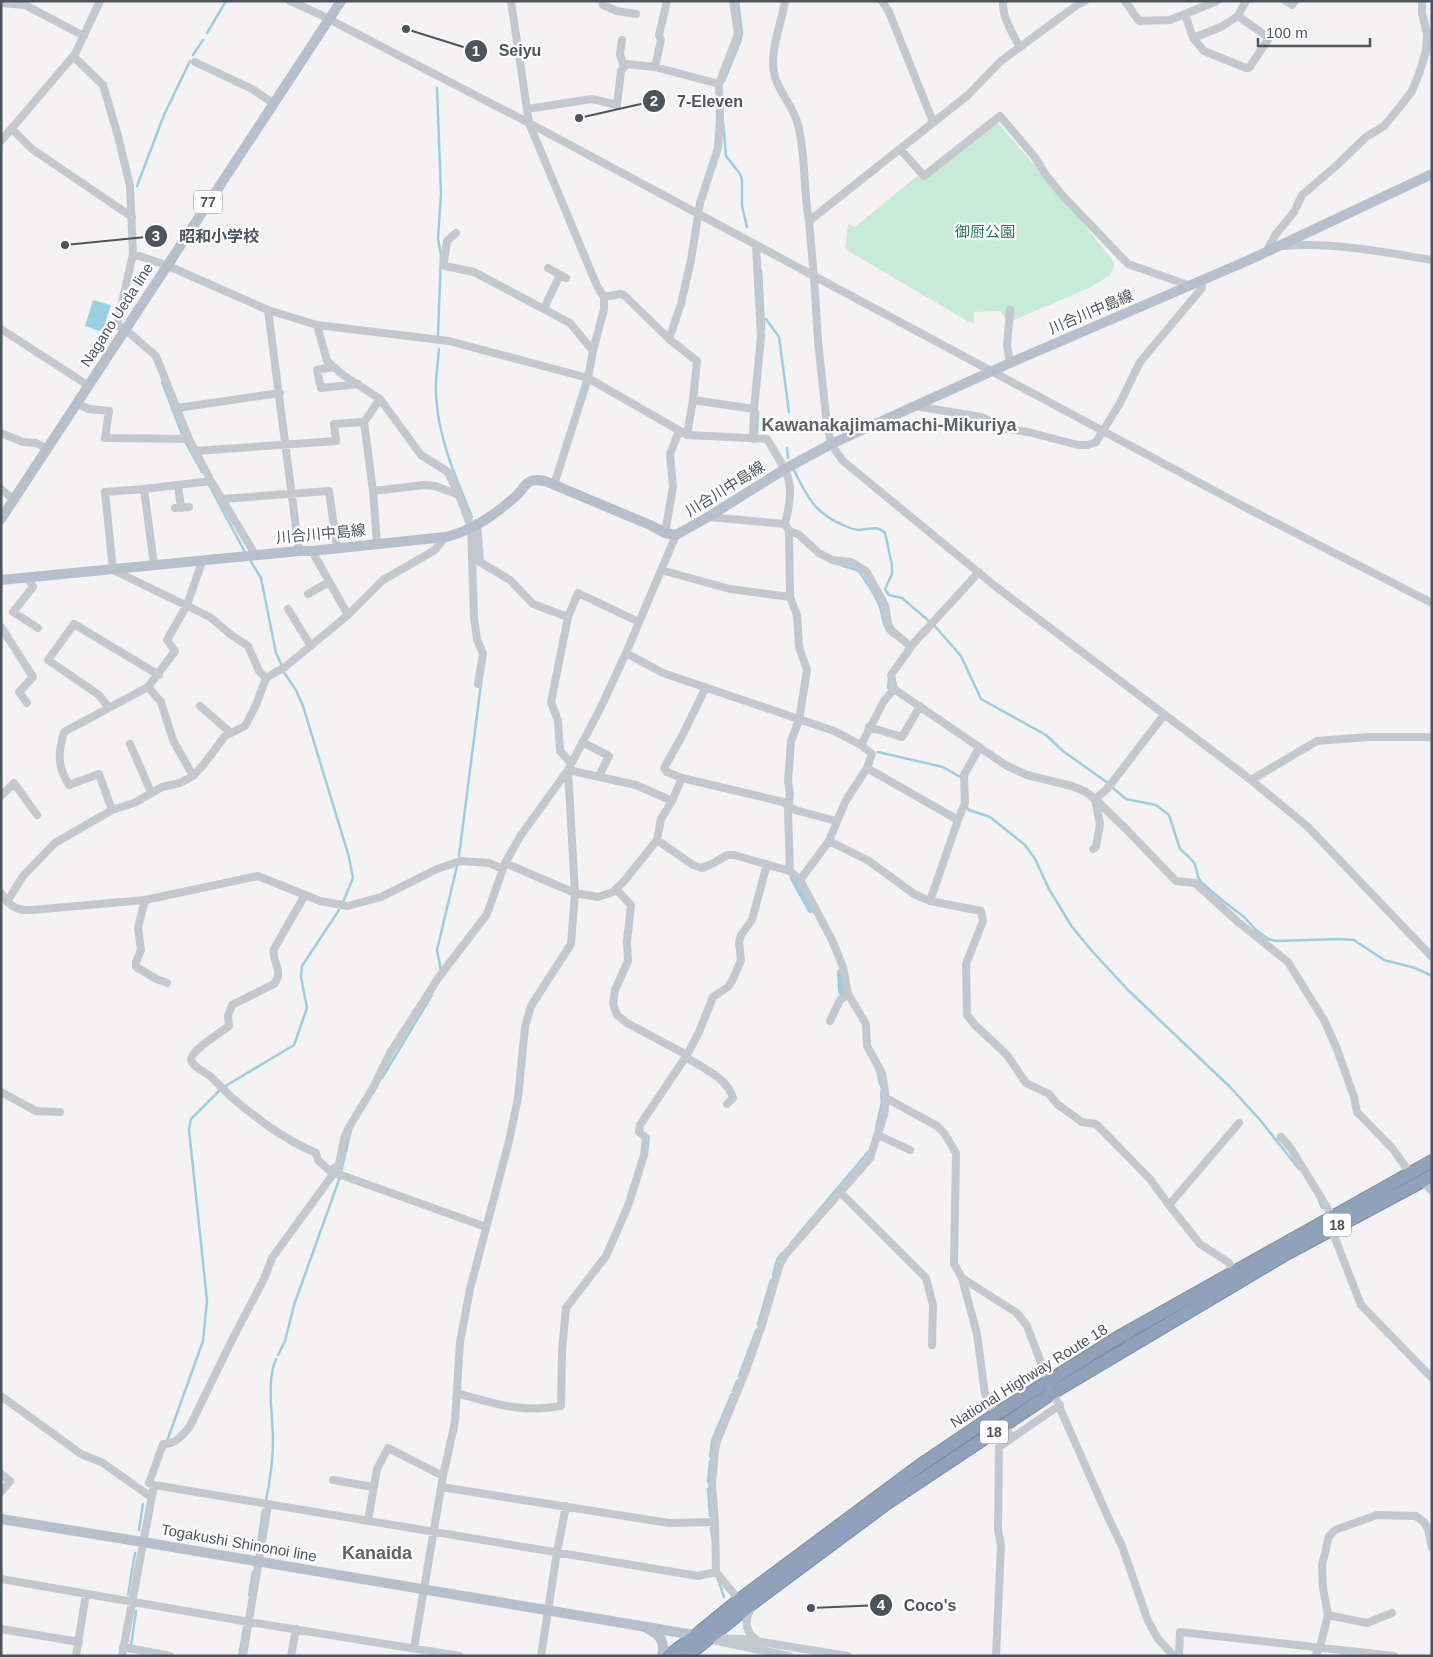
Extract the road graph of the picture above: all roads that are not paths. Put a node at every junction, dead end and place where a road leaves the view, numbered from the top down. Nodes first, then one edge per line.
1 (100, 1) edge
2 (290, 1) edge
3 (341, 1) edge
4 (511, 1) edge
5 (602, 1) edge
6 (667, 1) edge
7 (733, 1) edge
8 (785, 1) edge
9 (882, 1) edge
10 (1004, 1) edge
11 (1086, 1) edge
12 (1125, 1) edge
13 (1217, 1) edge
14 (1246, 1) edge
15 (1286, 1) edge
16 (1295, 1) edge
17 (1422, 1) edge
18 (1, 3) edge
19 (636, 14) dead end
20 (1185, 14) junction
21 (1238, 16) junction
22 (329, 20) junction
23 (1430, 33) edge
24 (84, 36) junction
25 (1193, 38) junction
26 (622, 40) dead end
27 (1020, 47) junction
28 (73, 56) junction
29 (195, 62) dead end
30 (624, 67) junction
31 (654, 67) junction
32 (719, 84) junction
33 (273, 103) junction
34 (527, 109) junction
35 (933, 122) junction
36 (529, 123) junction
37 (1, 128) edge
38 (10, 131) junction
39 (1, 141) edge
40 (900, 149) junction
41 (1432, 174) edge
42 (698, 215) junction
43 (132, 217) junction
44 (808, 221) junction
45 (456, 233) dead end
46 (756, 245) junction
47 (1279, 246) junction
48 (1266, 252) junction
49 (133, 254) junction
50 (1432, 260) edge
51 (166, 265) junction
52 (548, 268) dead end
53 (814, 276) junction
54 (1202, 281) junction
55 (1191, 286) junction
56 (604, 297) junction
57 (544, 308) junction
58 (268, 310) junction
59 (1010, 310) dead end
60 (316, 325) junction
61 (1, 329) edge
62 (126, 330) junction
63 (669, 339) junction
64 (593, 352) junction
65 (1010, 363) junction
66 (333, 367) junction
67 (993, 371) junction
68 (588, 378) junction
69 (358, 384) junction
70 (89, 386) junction
71 (280, 393) junction
72 (380, 399) junction
73 (693, 400) junction
74 (77, 404) junction
75 (915, 406) junction
76 (177, 408) junction
77 (754, 409) junction
78 (364, 422) junction
79 (1104, 430) junction
80 (679, 431) junction
81 (1, 433) edge
82 (687, 436) junction
83 (189, 439) junction
84 (754, 439) junction
85 (832, 444) junction
86 (286, 445) junction
87 (48, 449) junction
88 (195, 451) junction
89 (785, 469) junction
90 (211, 482) junction
91 (178, 485) junction
92 (554, 485) junction
93 (1, 489) edge
94 (144, 489) junction
95 (373, 491) junction
96 (292, 493) junction
97 (459, 495) junction
98 (221, 499) junction
99 (14, 500) junction
100 (181, 508) dead end
101 (708, 517) junction
102 (1, 520) edge
103 (474, 525) junction
104 (786, 528) junction
105 (665, 533) junction
106 (676, 535) junction
107 (445, 537) junction
108 (377, 544) junction
109 (338, 548) junction
110 (299, 551) junction
111 (312, 551) junction
112 (256, 556) junction
113 (202, 562) junction
114 (154, 565) junction
115 (113, 570) junction
116 (661, 570) junction
117 (978, 572) junction
118 (28, 578) junction
119 (1, 580) edge
120 (329, 582) junction
121 (308, 594) dead end
122 (790, 598) junction
123 (1432, 604) edge
124 (187, 605) junction
125 (288, 609) dead end
126 (348, 615) junction
127 (568, 617) junction
128 (639, 622) junction
129 (1, 627) edge
130 (38, 628) dead end
131 (311, 646) junction
132 (911, 647) junction
133 (626, 653) junction
134 (159, 675) junction
135 (266, 678) junction
136 (478, 684) dead end
137 (148, 687) junction
138 (706, 687) junction
139 (894, 689) junction
140 (27, 703) dead end
141 (200, 706) dead end
142 (920, 706) junction
143 (109, 708) junction
144 (1164, 715) junction
145 (799, 720) junction
146 (869, 727) junction
147 (231, 733) junction
148 (1432, 737) edge
149 (582, 742) junction
150 (130, 744) dead end
151 (861, 745) junction
152 (979, 748) junction
153 (569, 766) junction
154 (867, 768) junction
155 (193, 776) junction
156 (599, 776) junction
157 (682, 778) junction
158 (1251, 780) junction
159 (151, 792) junction
160 (1, 796) edge
161 (1096, 799) junction
162 (672, 801) junction
163 (789, 805) junction
164 (112, 810) junction
165 (37, 815) dead end
166 (958, 820) junction
167 (836, 821) junction
168 (657, 840) junction
169 (829, 841) junction
170 (1093, 849) dead end
171 (767, 864) junction
172 (504, 866) junction
173 (790, 871) junction
174 (800, 880) junction
175 (616, 889) junction
176 (1, 893) edge
177 (575, 893) junction
178 (305, 895) junction
179 (145, 900) junction
180 (930, 900) junction
181 (7, 902) junction
182 (1432, 957) edge
183 (167, 983) dead end
184 (848, 994) junction
185 (830, 1021) dead end
186 (686, 1056) junction
187 (1, 1092) edge
188 (886, 1098) junction
189 (727, 1104) dead end
190 (60, 1112) dead end
191 (1239, 1123) dead end
192 (878, 1135) junction
193 (1281, 1137) dead end
194 (910, 1150) dead end
195 (1432, 1161) edge
196 (332, 1172) junction
197 (1409, 1172) junction
198 (1427, 1178) edge
199 (1432, 1191) edge
200 (840, 1192) junction
201 (1169, 1205) junction
202 (1332, 1223) junction
203 (486, 1227) junction
204 (1234, 1272) junction
205 (962, 1278) junction
206 (932, 1345) dead end
207 (1432, 1378) edge
208 (1051, 1387) junction
209 (457, 1393) junction
210 (1, 1396) edge
211 (1060, 1405) junction
212 (996, 1414) junction
213 (1004, 1425) junction
214 (1012, 1438) junction
215 (1, 1474) edge
216 (443, 1476) junction
217 (333, 1480) dead end
218 (154, 1485) junction
219 (442, 1486) junction
220 (373, 1487) junction
221 (1, 1492) edge
222 (151, 1497) junction
223 (268, 1506) junction
224 (566, 1506) junction
225 (1, 1520) edge
226 (368, 1521) junction
227 (715, 1522) junction
228 (433, 1532) junction
229 (143, 1542) junction
230 (1432, 1548) edge
231 (557, 1552) junction
232 (258, 1561) junction
233 (716, 1572) junction
234 (3, 1581) edge
235 (424, 1590) junction
236 (86, 1594) junction
237 (739, 1600) junction
238 (132, 1601) junction
239 (754, 1602) junction
240 (548, 1610) junction
241 (1392, 1613) dead end
242 (1328, 1614) junction
243 (249, 1622) junction
244 (644, 1627) junction
245 (1, 1629) edge
246 (296, 1630) junction
247 (695, 1636) junction
248 (708, 1638) junction
249 (79, 1642) junction
250 (760, 1642) junction
251 (123, 1647) junction
252 (414, 1648) junction
253 (1320, 1648) junction
254 (76, 1656) edge
255 (122, 1656) edge
256 (170, 1656) edge
257 (243, 1656) edge
258 (291, 1656) edge
259 (460, 1656) edge
260 (541, 1656) edge
261 (662, 1656) edge
262 (668, 1656) edge
263 (687, 1656) edge
264 (789, 1656) edge
265 (848, 1656) edge
266 (996, 1656) edge
267 (1174, 1656) edge
268 (1179, 1656) edge
269 (1315, 1656) edge
270 (1394, 1656) edge

1 - 24 street
2 - 22 street
3 - 22 main road, Nagano Ueda line / 77
4 - 34 street
5 - 19 street
6 - 31 street
7 - 32 street
8 - 44 street
9 - 35 street
10 - 27 street
11 - 27 street
12 - 20 street
13 - 20 street
14 - 21 street
15 - 16 street
17 - 23 street
18 - 24 street
20 - 25 street
21 - 25 street
21 - 25 street
22 - 33 main road, Nagano Ueda line / 77
22 - 36 street
23 - 48 street
24 - 28 street
26 - 30 street
27 - 35 street
28 - 38 street
28 - 43 street
29 - 33 street
30 - 31 street
30 - 34 street
31 - 32 street
32 - 42 street
33 - 51 main road, Nagano Ueda line / 77
34 - 36 street
35 - 40 street
36 - 42 street
36 - 56 street
37 - 38 street
38 - 39 street
38 - 43 street
40 - 44 street
40 - 55 street
41 - 47 main road, 川合川中島線
42 - 46 street
42 - 63 street
43 - 49 street
44 - 53 street
45 - 57 street
46 - 53 street
46 - 77 street
47 - 48 main road, 川合川中島線
47 - 50 street
48 - 54 main road, 川合川中島線
49 - 51 street
49 - 62 street
51 - 58 street
51 - 62 main road, Nagano Ueda line / 77
52 - 57 street
53 - 67 street
53 - 85 street
54 - 55 main road, 川合川中島線
54 - 79 street
55 - 65 main road, 川合川中島線
56 - 63 street
56 - 64 street
57 - 64 street
58 - 60 street
58 - 71 street
59 - 65 street
60 - 66 street
60 - 68 street
61 - 70 street
62 - 70 main road, Nagano Ueda line / 77
62 - 76 street
63 - 73 street
64 - 68 street
65 - 67 main road, 川合川中島線
66 - 69 street
66 - 69 street
67 - 75 main road, 川合川中島線
67 - 79 street
68 - 80 street
68 - 92 street
69 - 72 street
70 - 74 main road, Nagano Ueda line / 77
71 - 76 street
71 - 86 street
72 - 78 street
72 - 97 street
73 - 77 street
73 - 82 street
74 - 83 street
74 - 87 main road, Nagano Ueda line / 77
75 - 79 street
75 - 85 main road, 川合川中島線
76 - 83 street
77 - 84 street
78 - 86 street
78 - 95 street
79 - 123 street
80 - 82 street
80 - 105 street
81 - 87 street
82 - 84 street
83 - 88 street
84 - 89 street
85 - 89 main road, 川合川中島線
85 - 117 street
86 - 88 street
86 - 96 street
87 - 99 main road, Nagano Ueda line / 77
88 - 90 street
89 - 101 main road, 川合川中島線
89 - 104 street
90 - 91 street
90 - 98 street
91 - 94 street
91 - 100 street
92 - 103 main road, 川合川中島線
92 - 105 main road, 川合川中島線
93 - 99 street
94 - 114 street
94 - 115 street
95 - 97 street
95 - 108 street
96 - 98 street
96 - 109 street
96 - 110 street
97 - 103 street
98 - 112 street
99 - 102 main road, Nagano Ueda line / 77
101 - 104 street
101 - 106 main road, 川合川中島線
103 - 107 main road, 川合川中島線
103 - 127 street
103 - 136 street
104 - 122 street
104 - 132 street
105 - 106 main road, 川合川中島線
106 - 116 street
107 - 108 main road, 川合川中島線
107 - 126 street
108 - 109 main road, 川合川中島線
109 - 111 main road, 川合川中島線
110 - 111 main road, 川合川中島線
110 - 112 main road, 川合川中島線
111 - 120 street
112 - 113 main road, 川合川中島線
113 - 114 main road, 川合川中島線
113 - 124 street
114 - 115 main road, 川合川中島線
115 - 118 main road, 川合川中島線
115 - 124 street
116 - 122 street
116 - 128 street
117 - 132 street
117 - 144 street
118 - 119 main road, 川合川中島線
118 - 130 street
120 - 121 street
120 - 126 street
122 - 145 street
124 - 134 street
124 - 135 street
125 - 131 street
126 - 131 street
127 - 128 street
127 - 153 street
128 - 133 street
129 - 140 street
131 - 135 street
132 - 139 street
133 - 138 street
133 - 149 street
134 - 137 street
134 - 143 street
135 - 147 street
137 - 143 street
137 - 155 street
138 - 145 street
138 - 157 street
139 - 142 street
139 - 146 street
141 - 147 street
142 - 146 street
142 - 152 street
143 - 164 street
144 - 158 street
144 - 161 street
145 - 151 street
145 - 163 street
146 - 151 street
147 - 155 street
148 - 158 street
149 - 153 street
149 - 156 street
150 - 159 street
151 - 154 street
152 - 161 street
152 - 166 street
153 - 156 street
153 - 172 street
153 - 177 street
154 - 166 street
154 - 167 street
155 - 159 street
156 - 162 street
157 - 162 street
157 - 163 street
158 - 182 street
159 - 164 street
160 - 165 street
161 - 170 street
161 - 197 street
162 - 168 street
163 - 167 street
163 - 173 street
164 - 181 street
166 - 180 street
167 - 169 street
168 - 171 street
168 - 175 street
169 - 174 street
169 - 180 street
171 - 173 street
171 - 186 street
172 - 177 street
172 - 178 street
172 - 196 street
173 - 174 street
174 - 184 street
175 - 177 street
175 - 186 street
176 - 181 street
177 - 203 street
178 - 179 street
178 - 196 street
179 - 181 street
179 - 183 street
180 - 201 street
184 - 185 street
184 - 188 street
186 - 189 street
186 - 209 street
187 - 190 street
188 - 192 street
188 - 205 street
191 - 201 street
192 - 194 street
192 - 200 street
193 - 202 street
195 - 197 highway, National Highway Route 18 / 18
196 - 203 street
196 - 218 street
197 - 202 highway, National Highway Route 18 / 18
198 - 199 street
198 - 202 highway, National Highway Route 18 / 18
200 - 206 street
200 - 227 street
201 - 204 street
202 - 204 highway, National Highway Route 18 / 18
202 - 207 street
202 - 208 highway, National Highway Route 18 / 18
203 - 209 street
204 - 208 highway, National Highway Route 18 / 18
205 - 208 street
205 - 212 street
208 - 211 street
208 - 212 highway, National Highway Route 18 / 18
208 - 213 highway, National Highway Route 18 / 18
209 - 216 street
210 - 222 street
211 - 214 street
211 - 267 street
212 - 237 highway, National Highway Route 18 / 18
213 - 214 street
213 - 239 highway, National Highway Route 18 / 18
214 - 266 street
215 - 221 street
216 - 219 street
216 - 220 street
217 - 220 street
218 - 222 street
218 - 223 street
219 - 224 street
219 - 228 street
220 - 226 street
222 - 229 street
223 - 226 street
223 - 232 street
224 - 227 street
224 - 231 street
225 - 229 main road, Togakushi Shinonoi line
226 - 228 street
227 - 233 street
228 - 231 street
228 - 235 street
229 - 232 main road, Togakushi Shinonoi line
229 - 238 street
230 - 242 street
231 - 233 street
231 - 240 street
232 - 235 main road, Togakushi Shinonoi line
232 - 243 street
233 - 237 street
234 - 236 street
235 - 240 main road, Togakushi Shinonoi line
235 - 252 street
236 - 238 street
236 - 249 street
237 - 247 highway, National Highway Route 18 / 18
238 - 243 street
238 - 251 street
239 - 248 highway, National Highway Route 18 / 18
239 - 250 street
240 - 244 main road, Togakushi Shinonoi line
240 - 260 street
241 - 242 street
242 - 253 street
243 - 246 street
243 - 257 street
244 - 247 main road, Togakushi Shinonoi line
244 - 261 main road
245 - 249 street
246 - 252 street
246 - 258 street
247 - 248 main road, Togakushi Shinonoi line
247 - 262 highway, National Highway Route 18 / 18
248 - 250 street
248 - 263 highway, National Highway Route 18 / 18
248 - 264 street
249 - 254 street
250 - 265 street
251 - 255 street
251 - 256 street
252 - 259 street
253 - 268 street
253 - 269 street
253 - 270 street

